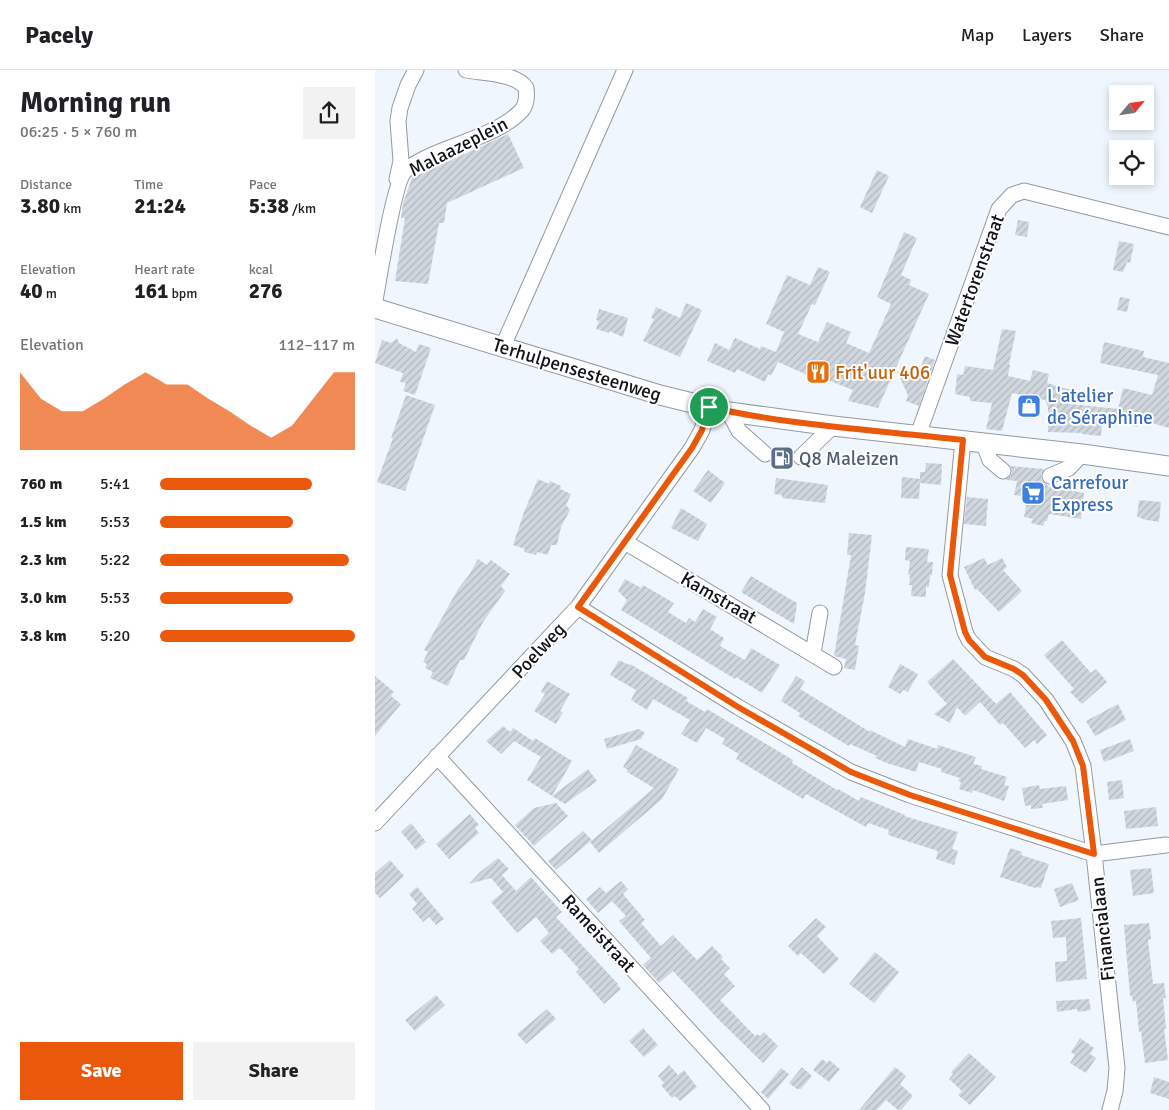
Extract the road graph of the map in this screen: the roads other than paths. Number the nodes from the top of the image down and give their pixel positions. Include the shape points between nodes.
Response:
1 (416, 70) edge
2 (466, 70) edge
3 (625, 70) edge
4 (1169, 227) edge
5 (375, 229) edge
6 (375, 300) edge
7 (375, 308) edge
8 (503, 346) junction
9 (709, 407) junction
10 (729, 412) junction
11 (833, 426) junction
12 (917, 435) junction
13 (963, 440) junction
14 (984, 444) junction
15 (765, 454) dead end
16 (1082, 454) junction
17 (801, 458) dead end
18 (1169, 466) edge
19 (1003, 471) dead end
20 (1050, 476) dead end
21 (625, 542) junction
22 (578, 607) junction
23 (820, 613) dead end
24 (813, 653) junction
25 (834, 666) dead end
26 (437, 756) junction
27 (375, 824) edge
28 (1166, 845) dead end
29 (1094, 854) junction
30 (762, 1110) edge
31 (1110, 1110) edge

1 - 5 street, Malaazeplein via 400,108 399,171 385,220
2 - 6 street, Malaazeplein via 519,81 526,88 526,102 522,110 497,128 419,162 403,173 393,204
3 - 8 street
4 - 12 street, Watertorenstraat via 1024,191 1012,195 999,208
7 - 8 main road, Terhulpensesteenweg
8 - 9 main road, Terhulpensesteenweg via 659,395
9 - 10 main road, Terhulpensesteenweg
9 - 21 street, Poelweg via 692,448
10 - 11 main road, Terhulpensesteenweg
10 - 15 street via 739,431
11 - 12 main road, Terhulpensesteenweg
11 - 17 street
12 - 13 main road, Terhulpensesteenweg
13 - 14 main road, Terhulpensesteenweg
13 - 29 street, Financialaan via 950,575 965,632 985,657 1023,675 1046,700 1073,741 1083,766
14 - 16 main road, Terhulpensesteenweg
14 - 19 street via 990,460
16 - 18 main road, Terhulpensesteenweg
16 - 20 street via 1069,468
21 - 22 street, Poelweg
21 - 24 street, Kamstraat
22 - 26 street, Poelweg
22 - 29 street via 738,707 851,772 910,795
23 - 24 street
24 - 25 street, Kamstraat
26 - 27 street, Poelweg
26 - 30 street, Rameistraat
28 - 29 street
29 - 31 street, Financialaan via 1117,1068

